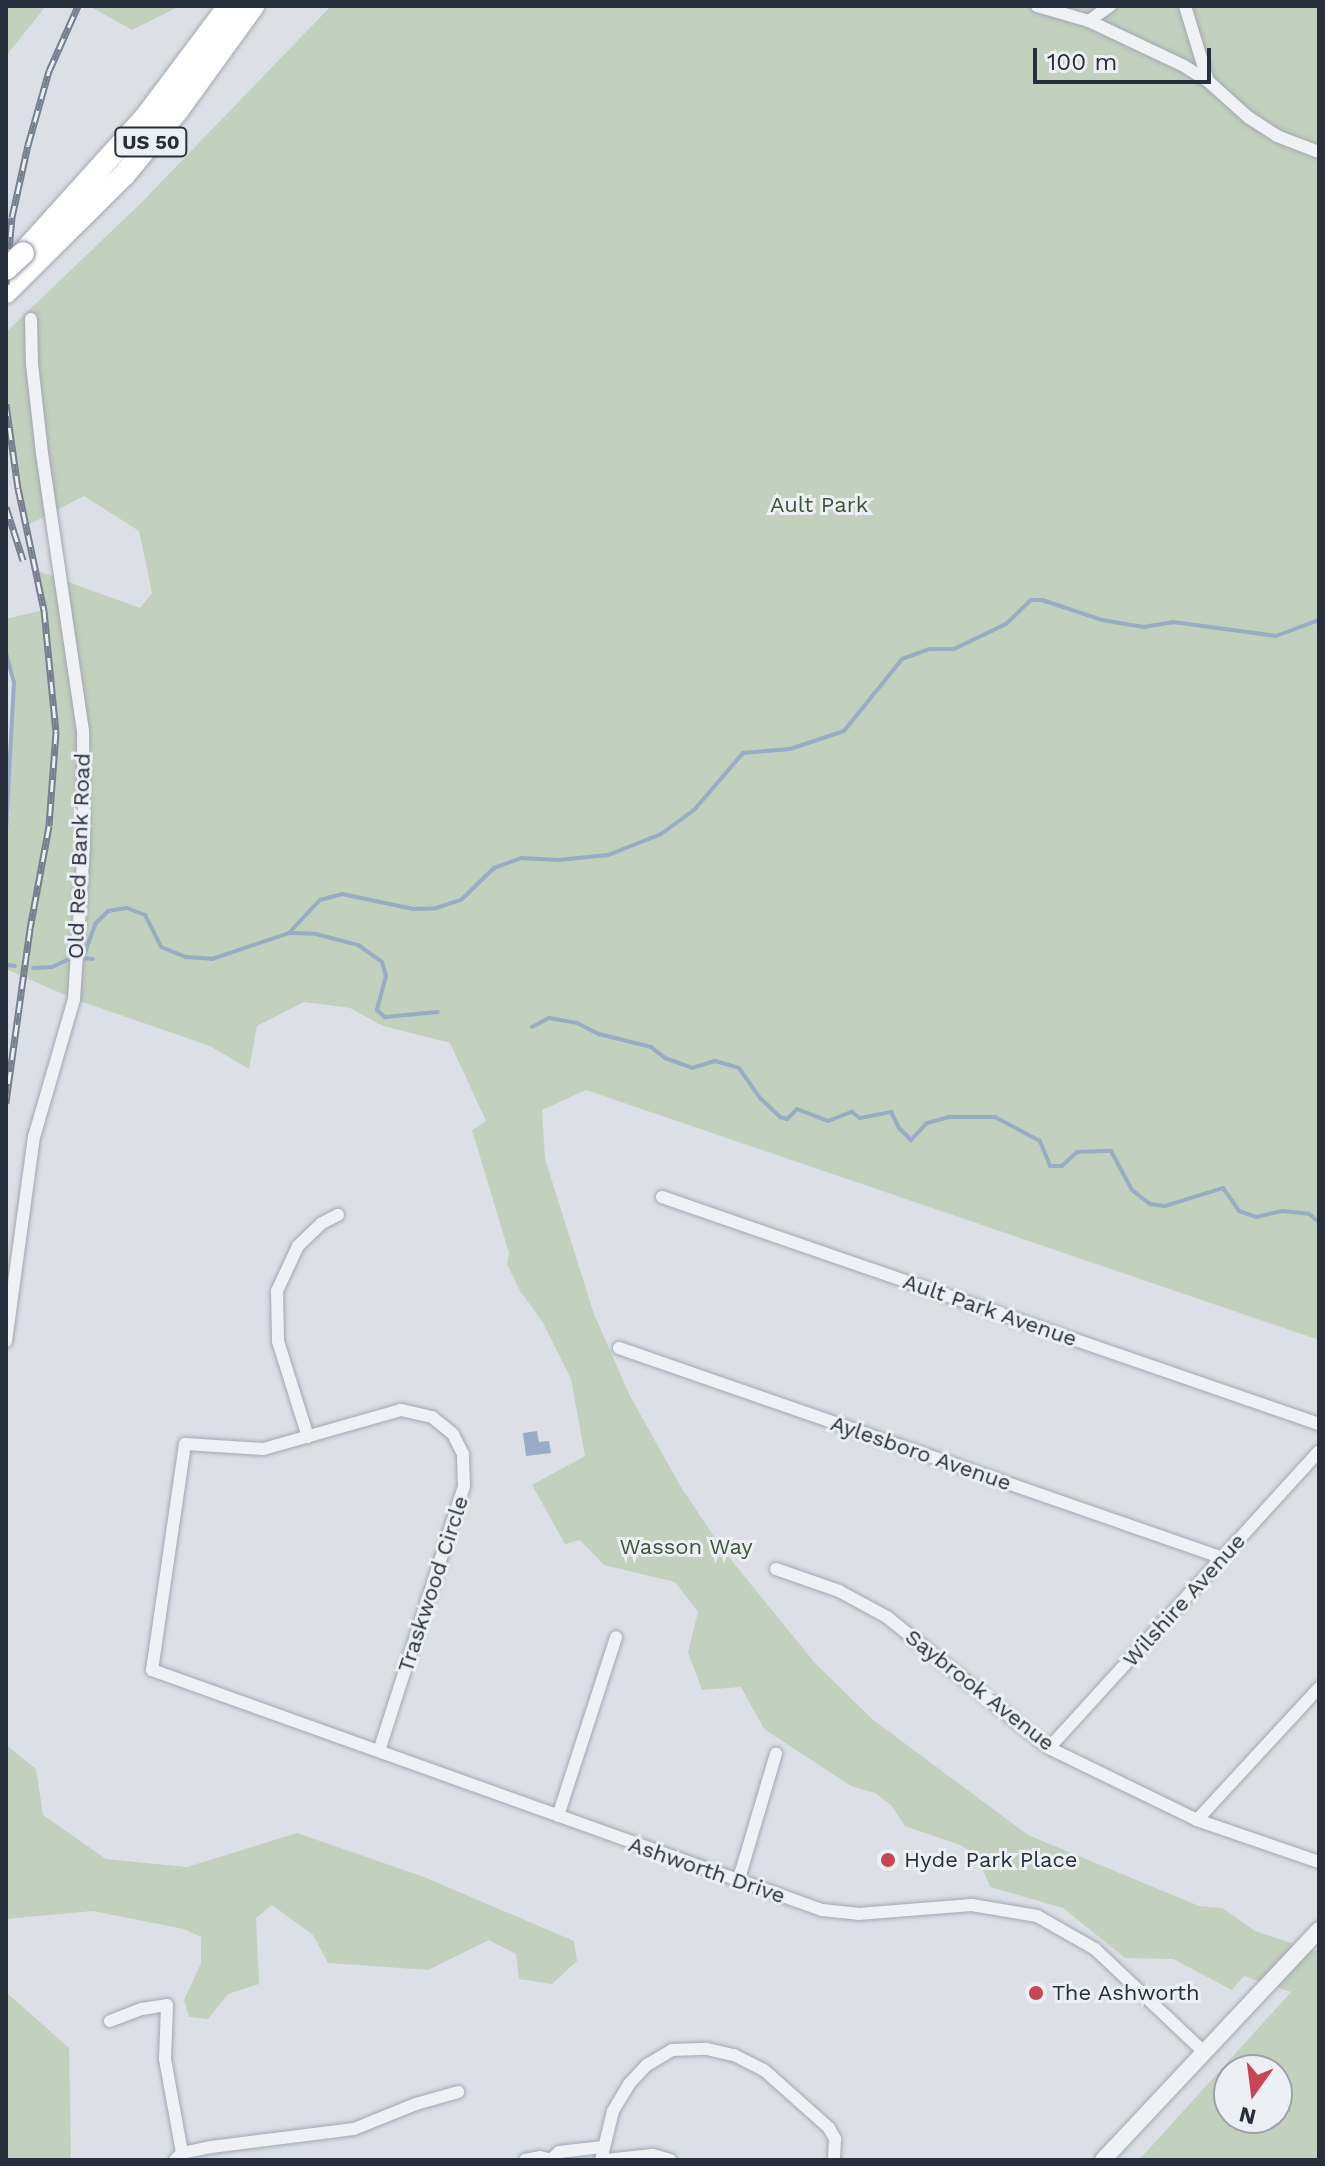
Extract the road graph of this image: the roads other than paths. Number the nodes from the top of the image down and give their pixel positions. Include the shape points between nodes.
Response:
1 (229, 6) edge
2 (253, 6) edge
3 (1037, 6) edge
4 (1110, 6) edge
5 (1185, 6) edge
6 (1089, 21) junction
7 (1208, 81) junction
8 (1319, 152) edge
9 (29, 259) junction
10 (6, 269) edge
11 (6, 292) edge
12 (31, 319) dead end
13 (662, 1197) dead end
14 (338, 1215) dead end
15 (6, 1341) edge
16 (619, 1348) dead end
17 (1319, 1424) edge
18 (308, 1437) junction
19 (1319, 1451) edge
20 (1223, 1558) junction
21 (776, 1569) dead end
22 (616, 1637) dead end
23 (185, 1683) joint
24 (1319, 1688) edge
25 (1049, 1748) junction
26 (379, 1751) junction
27 (776, 1754) dead end
28 (558, 1816) junction
29 (1197, 1820) junction
30 (1319, 1862) edge
31 (738, 1882) junction
32 (1319, 1930) edge
33 (110, 2021) dead end
34 (1203, 2051) junction
35 (458, 2092) dead end
36 (565, 2151) junction
37 (603, 2156) edge
38 (178, 2157) edge
39 (525, 2160) edge
40 (551, 2160) edge
41 (580, 2160) edge
42 (670, 2160) edge
43 (834, 2160) edge
44 (1103, 2160) edge

1 - 9 highway, US 50
2 - 9 highway, US 50 via 124,175
3 - 6 street
4 - 6 street
5 - 7 street
6 - 7 street
7 - 8 street via 1277,136
9 - 10 highway, US 50, bridge
9 - 11 highway, US 50
12 - 15 street, Old Red Bank Road via 32,364 83,731 84,845 74,999 34,1137
13 - 17 street, Ault Park Avenue
14 - 18 street via 298,1246 281,1275 275,1299 278,1341
16 - 20 street, Aylesboro Avenue
18 - 23 street, Traskwood Circle via 247,1450 185,1444 152,1670
18 - 26 street, Traskwood Circle via 390,1411 412,1410 446,1426 459,1443 465,1464 464,1486
19 - 20 street, Wilshire Avenue
20 - 25 street, Wilshire Avenue
21 - 25 street, Saybrook Avenue via 839,1591 887,1617
22 - 28 street
23 - 26 street, Ashworth Drive
24 - 29 street
25 - 29 street, Saybrook Avenue
26 - 28 street, Ashworth Drive
27 - 31 street
28 - 31 street, Ashworth Drive
29 - 30 street, Saybrook Avenue
31 - 34 street, Ashworth Drive via 838,1913 972,1905 1037,1916 1095,1949
32 - 34 street
33 - 38 street via 167,2005 165,2059
34 - 44 street
35 - 38 street via 354,2129
36 - 37 street
36 - 40 street
36 - 41 street
37 - 42 street
37 - 43 street via 613,2111 647,2065 672,2050 707,2049 734,2055 775,2080 829,2128 835,2139
39 - 40 street

